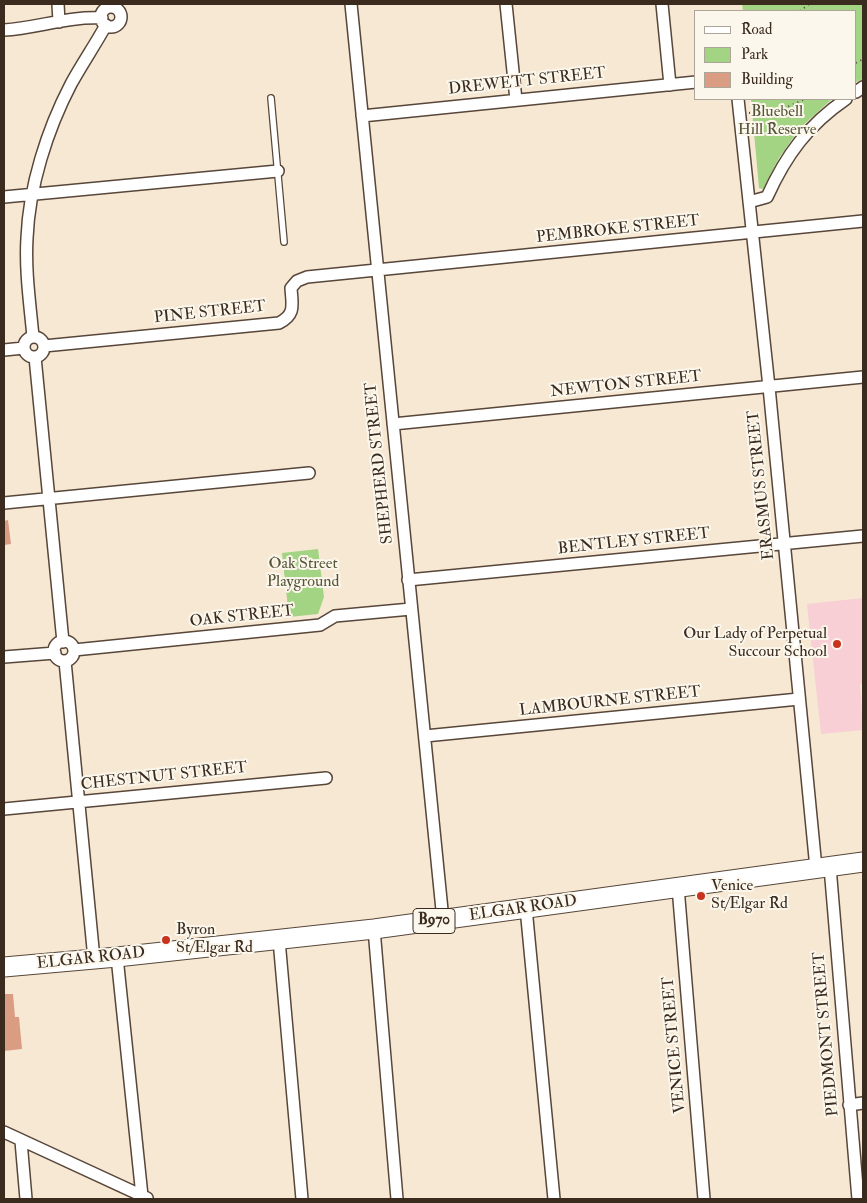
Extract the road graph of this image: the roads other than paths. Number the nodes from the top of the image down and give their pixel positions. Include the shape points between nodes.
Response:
1 (58, 4) edge
2 (351, 4) edge
3 (506, 4) edge
4 (662, 4) edge
5 (123, 7) edge
6 (59, 22) junction
7 (104, 22) junction
8 (4, 30) edge
9 (694, 82) edge
10 (670, 84) junction
11 (271, 98) dead end
12 (516, 100) junction
13 (738, 100) edge
14 (845, 100) edge
15 (362, 116) junction
16 (278, 171) junction
17 (33, 194) junction
18 (4, 197) edge
19 (748, 202) junction
20 (863, 221) edge
21 (752, 232) junction
22 (284, 242) dead end
23 (377, 271) junction
24 (33, 337) junction
25 (44, 346) junction
26 (24, 348) junction
27 (4, 350) edge
28 (35, 356) junction
29 (863, 377) edge
30 (768, 387) junction
31 (393, 424) junction
32 (310, 473) dead end
33 (49, 498) junction
34 (4, 503) edge
35 (863, 536) edge
36 (784, 544) junction
37 (408, 580) junction
38 (411, 609) junction
39 (63, 642) junction
40 (74, 650) junction
41 (54, 653) junction
42 (4, 657) edge
43 (65, 661) junction
44 (799, 699) junction
45 (425, 736) junction
46 (326, 778) dead end
47 (79, 801) junction
48 (4, 809) edge
49 (863, 862) edge
50 (823, 867) junction
51 (678, 887) junction
52 (526, 908) junction
53 (443, 920) junction
54 (374, 929) junction
55 (279, 940) junction
56 (117, 957) junction
57 (94, 959) junction
58 (4, 967) edge
59 (863, 1103) edge
60 (849, 1105) junction
61 (4, 1132) edge
62 (21, 1141) junction
63 (145, 1198) edge
64 (26, 1199) edge
65 (302, 1199) edge
66 (397, 1199) edge
67 (554, 1199) edge
68 (704, 1199) edge
69 (858, 1199) edge

1 - 6 street
2 - 15 street, SHEPHERD STREET
3 - 12 street
4 - 10 street
5 - 7 street via 116,25
6 - 7 street via 83,17
6 - 8 street
7 - 17 street via 53,125
9 - 10 street, DREWETT STREET
10 - 12 street, DREWETT STREET
11 - 16 lane
12 - 15 street, DREWETT STREET
13 - 19 street, ERASMUS STREET
14 - 19 street via 802,137 779,170 767,197
15 - 23 street, SHEPHERD STREET
16 - 17 street
16 - 22 lane
17 - 18 street
17 - 24 street via 27,237
19 - 21 street, ERASMUS STREET
20 - 21 street, PEMBROKE STREET
21 - 23 street, PEMBROKE STREET
21 - 30 street, ERASMUS STREET
23 - 25 street, PINE STREET via 307,277 297,281 291,288 292,309 288,318 279,323
23 - 31 street, SHEPHERD STREET
24 - 25 street
24 - 26 street
25 - 28 street via 41,354
26 - 27 street
26 - 28 street via 27,354
28 - 33 street
29 - 30 street, NEWTON STREET
30 - 31 street, NEWTON STREET
30 - 36 street, ERASMUS STREET
31 - 37 street, SHEPHERD STREET
32 - 33 street
33 - 34 street
33 - 39 street
35 - 36 street, BENTLEY STREET
36 - 37 street, BENTLEY STREET
36 - 44 street, ERASMUS STREET
37 - 38 street, SHEPHERD STREET
38 - 40 street, OAK STREET via 335,616 320,625
38 - 45 street, SHEPHERD STREET
39 - 40 street via 69,643
39 - 41 street via 56,646
40 - 43 street via 71,658
41 - 42 street
41 - 43 street
43 - 47 street
44 - 45 street, LAMBOURNE STREET
44 - 50 street, ERASMUS STREET
45 - 53 street, SHEPHERD STREET
46 - 47 street, CHESTNUT STREET
47 - 48 street, CHESTNUT STREET
47 - 57 street
49 - 50 main road, ELGAR ROAD / B970
50 - 51 main road, ELGAR ROAD / B970
50 - 60 street, PIEDMONT STREET
51 - 52 main road, ELGAR ROAD / B970
51 - 68 street, VENICE STREET
52 - 53 main road, ELGAR ROAD / B970
52 - 67 street
53 - 54 main road, ELGAR ROAD / B970
54 - 55 main road, ELGAR ROAD / B970
54 - 66 street
55 - 56 main road, ELGAR ROAD / B970
55 - 65 street
56 - 57 main road, ELGAR ROAD / B970
56 - 63 street
57 - 58 main road, ELGAR ROAD / B970
59 - 60 street
60 - 69 street, PIEDMONT STREET
61 - 62 street
62 - 63 street
62 - 64 street

